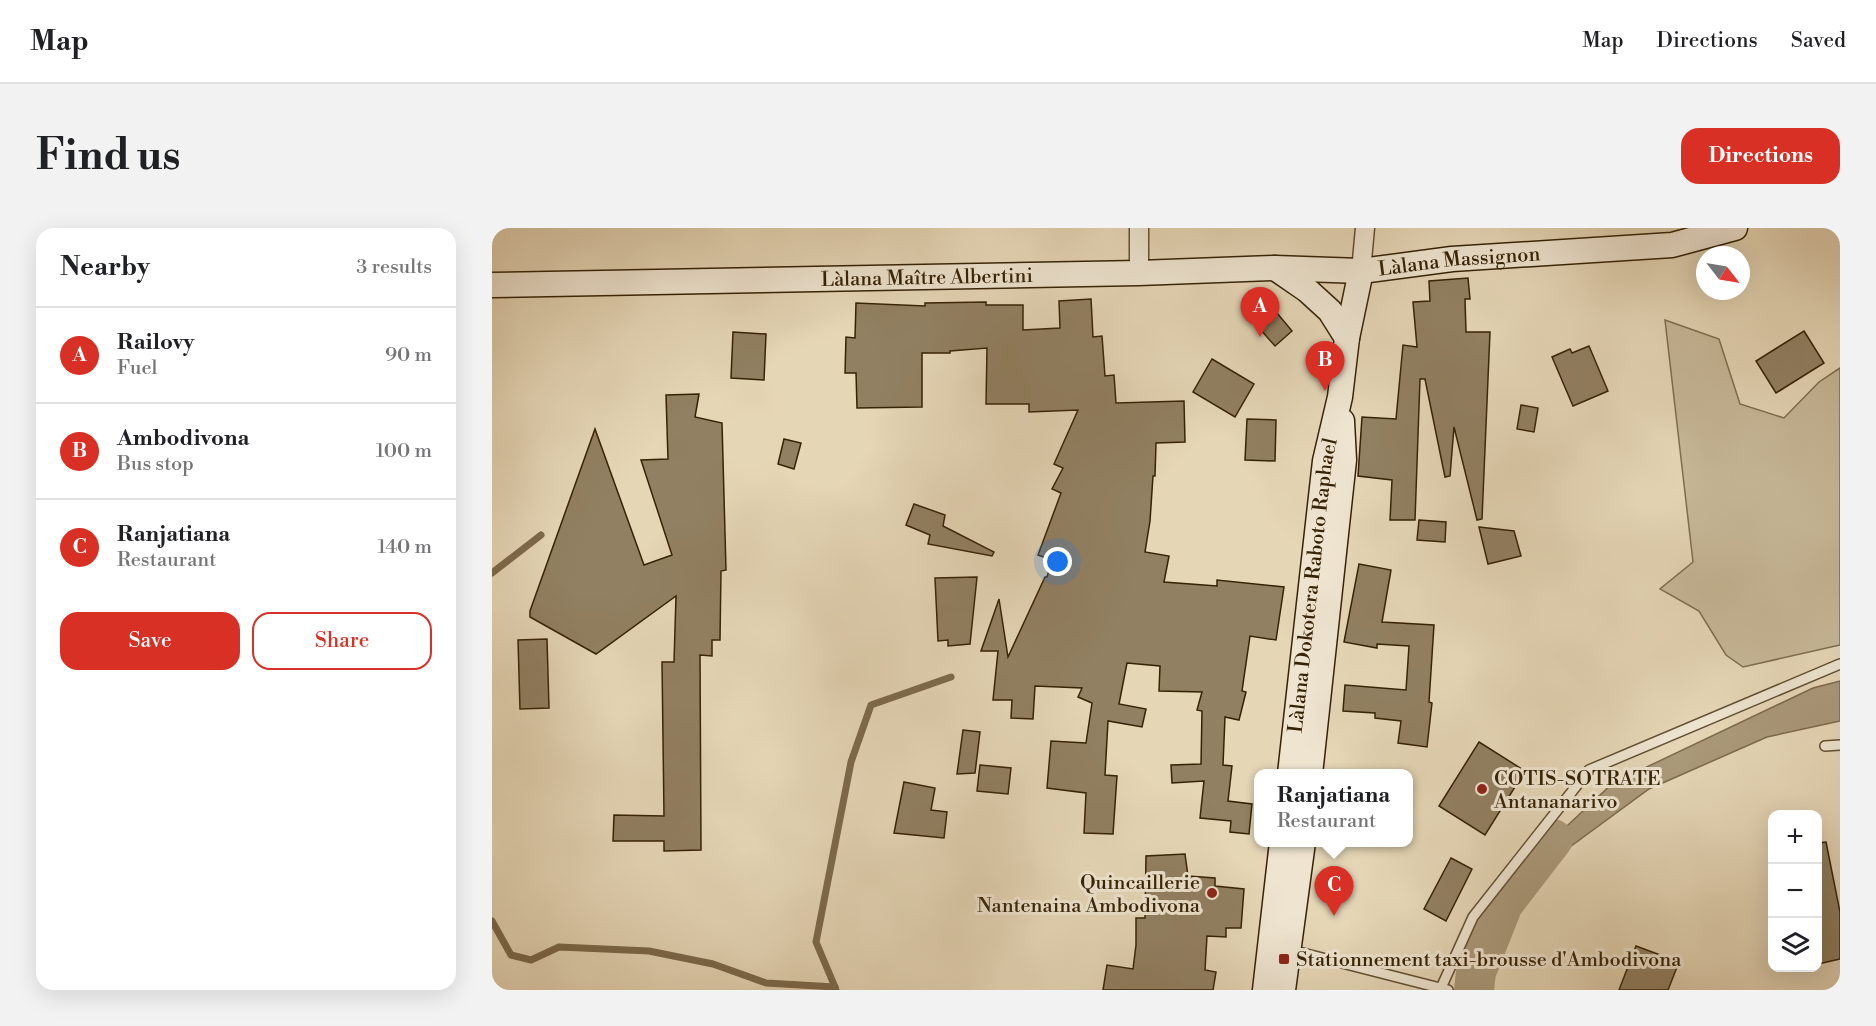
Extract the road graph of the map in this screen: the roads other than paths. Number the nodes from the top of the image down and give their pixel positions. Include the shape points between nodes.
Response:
1 (1140, 228) edge
2 (1365, 228) edge
3 (1735, 228) edge
4 (1275, 268) junction
5 (1361, 271) junction
6 (1139, 273) junction
7 (492, 285) edge
8 (1347, 338) junction
9 (1341, 397) junction
10 (1840, 664) edge
11 (1840, 745) edge
12 (1825, 746) dead end
13 (1291, 769) edge
14 (1311, 769) edge
15 (1292, 850) edge
16 (1288, 949) junction
17 (1446, 989) edge
18 (1265, 990) edge
19 (1283, 990) edge

1 - 6 street
2 - 5 street
3 - 5 main road, Làlana Massignon via 1672,245 1452,259
4 - 5 main road, Làlana Maître Albertini
4 - 6 main road, Làlana Maître Albertini
4 - 8 main road via 1330,311
5 - 8 main road, Làlana Dokotera Raboto Raphael
6 - 7 main road, Làlana Maître Albertini
8 - 9 main road, Làlana Dokotera Raboto Raphael
9 - 13 main road, Làlana Dokotera Raboto Raphael via 1325,461
9 - 14 main road, Làlana Dokotera Raboto Raphael via 1344,460
10 - 17 lane via 1588,770 1473,917
11 - 12 lane
15 - 16 main road
15 - 18 main road
16 - 17 lane
16 - 19 main road

